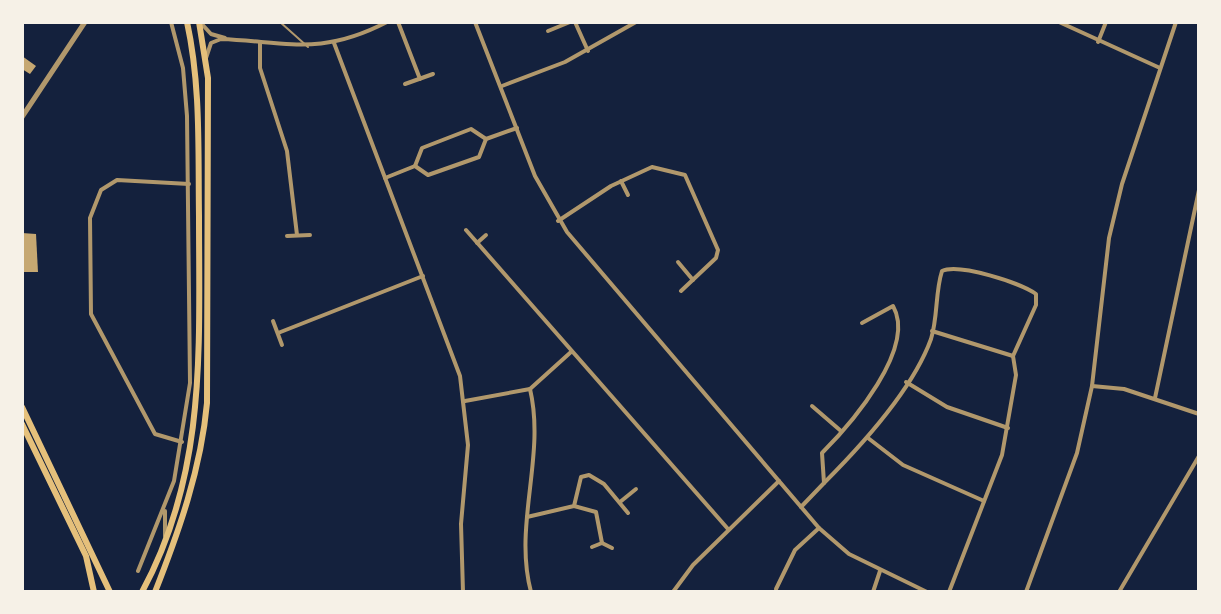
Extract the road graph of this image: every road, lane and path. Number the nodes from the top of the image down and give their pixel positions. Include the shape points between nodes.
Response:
1 (85, 22) edge
2 (171, 22) edge
3 (187, 22) edge
4 (199, 22) edge
5 (280, 22) edge
6 (387, 22) edge
7 (398, 22) edge
8 (475, 22) edge
9 (572, 22) edge
10 (636, 22) edge
11 (1059, 22) edge
12 (1106, 22) edge
13 (1176, 22) edge
14 (548, 31) dead end
15 (231, 39) junction
16 (1098, 42) junction
17 (260, 43) junction
18 (334, 43) junction
19 (308, 47) junction
20 (588, 51) junction
21 (206, 59) junction
22 (1160, 68) junction
23 (433, 74) dead end
24 (420, 79) junction
25 (405, 84) dead end
26 (501, 86) junction
27 (22, 117) edge
28 (517, 128) junction
29 (486, 139) junction
30 (415, 166) junction
31 (385, 178) junction
32 (621, 181) junction
33 (189, 184) junction
34 (1199, 190) edge
35 (628, 195) dead end
36 (558, 221) junction
37 (466, 230) dead end
38 (297, 235) junction
39 (310, 235) dead end
40 (486, 235) dead end
41 (287, 236) dead end
42 (477, 243) junction
43 (678, 262) dead end
44 (423, 276) junction
45 (693, 280) junction
46 (681, 291) dead end
47 (273, 321) dead end
48 (862, 323) dead end
49 (932, 331) junction
50 (278, 333) junction
51 (282, 345) dead end
52 (571, 352) junction
53 (1013, 356) junction
54 (906, 382) junction
55 (1092, 386) junction
56 (530, 389) junction
57 (1155, 398) junction
58 (465, 401) junction
59 (812, 406) dead end
60 (22, 407) edge
61 (1199, 414) edge
62 (22, 424) edge
63 (1008, 428) junction
64 (841, 431) junction
65 (867, 438) junction
66 (182, 442) junction
67 (193, 443) junction
68 (1199, 456) edge
69 (779, 481) junction
70 (824, 483) junction
71 (636, 489) dead end
72 (984, 501) junction
73 (620, 502) junction
74 (166, 505) junction
75 (574, 506) junction
76 (801, 507) junction
77 (628, 513) dead end
78 (527, 517) junction
79 (819, 528) junction
80 (728, 529) junction
81 (165, 536) junction
82 (602, 543) junction
83 (592, 547) dead end
84 (612, 548) dead end
85 (138, 571) dead end
86 (880, 571) junction
87 (776, 589) dead end
88 (94, 592) edge
89 (110, 592) edge
90 (142, 592) edge
91 (155, 592) edge
92 (463, 592) edge
93 (531, 592) edge
94 (673, 592) edge
95 (873, 592) edge
96 (927, 592) edge
97 (949, 592) edge
98 (1026, 592) edge
99 (1119, 592) edge

1 - 27 street
2 - 33 street via 183,68
3 - 67 main road via 198,101 200,361
4 - 15 street via 211,34
4 - 21 main road
5 - 19 lane
6 - 18 street
7 - 24 street
8 - 26 street
9 - 14 street
9 - 20 street
10 - 20 street
11 - 16 street
12 - 16 street
13 - 22 street
15 - 17 street
15 - 21 street via 211,43
16 - 22 street
17 - 19 street
17 - 38 street via 260,68 287,151
18 - 19 street
18 - 31 street
20 - 26 street
21 - 91 main road via 210,302 205,424 190,494
22 - 55 street via 1133,144 1109,238
23 - 24 street
24 - 25 street
26 - 28 street
28 - 29 street
28 - 36 street
29 - 30 street via 479,157 428,175
29 - 30 street via 471,129 422,148
30 - 31 street
31 - 44 street
32 - 35 street
32 - 36 street
32 - 45 street via 652,167 675,171 691,182 718,250
33 - 66 street via 190,383
33 - 66 street via 117,180 101,190 90,218 91,314 155,434
34 - 57 street
36 - 69 street
37 - 42 street
38 - 39 street
38 - 41 street
40 - 42 street
42 - 52 street
43 - 45 street
44 - 50 street
44 - 58 street
45 - 46 street
47 - 50 street
48 - 64 street via 893,306 901,319 899,336 875,387
49 - 53 street
49 - 53 street via 940,276 946,269 1025,286 1036,294 1036,305
49 - 54 street
50 - 51 street
52 - 56 street
52 - 80 street
53 - 63 street via 1016,375
54 - 63 street via 947,407
54 - 65 street
55 - 57 street
55 - 98 street via 1069,479
56 - 58 street
56 - 78 street via 536,433
57 - 61 street
58 - 92 street
59 - 64 street
60 - 89 main road
62 - 88 main road via 86,556
63 - 72 street
64 - 70 street via 822,453
65 - 70 street
65 - 72 street via 918,473
66 - 67 street
66 - 74 street
67 - 81 main road
68 - 99 street
69 - 76 street
69 - 80 street
70 - 76 street
71 - 73 street
72 - 97 street
73 - 75 street via 597,477 585,475 577,485
73 - 77 street
74 - 81 street
74 - 85 street
75 - 78 street
75 - 82 street via 596,512
76 - 79 street
78 - 93 street
79 - 86 street
79 - 87 street via 795,550
80 - 94 street
81 - 90 main road
82 - 83 street
82 - 84 street
86 - 95 street
86 - 96 street

